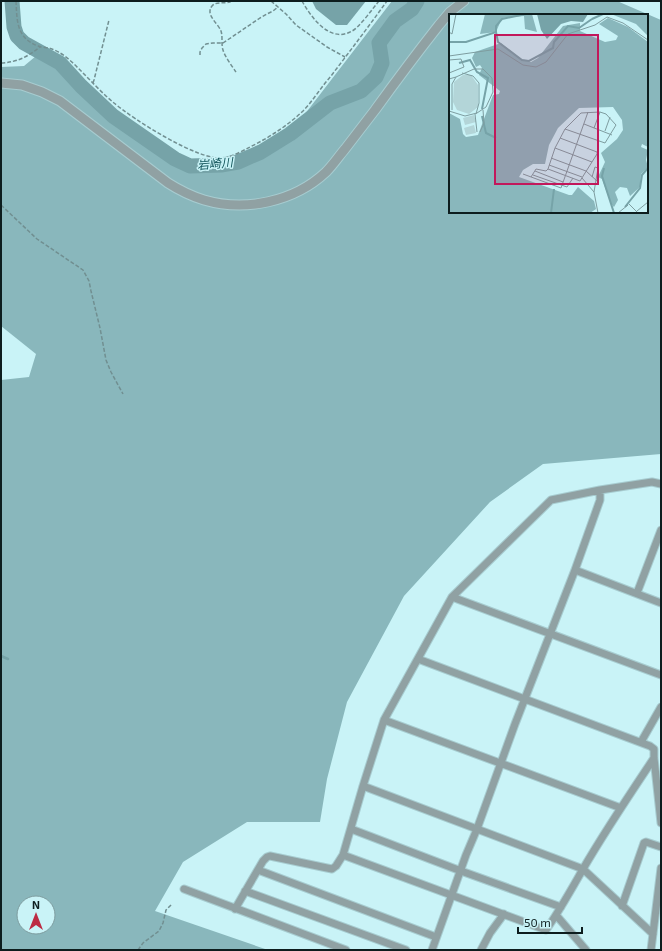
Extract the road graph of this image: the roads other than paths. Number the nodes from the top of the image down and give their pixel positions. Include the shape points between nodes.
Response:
1 (464, 1) edge
2 (1, 83) edge
3 (661, 484) edge
4 (600, 490) junction
5 (661, 530) edge
6 (575, 570) junction
7 (637, 593) junction
8 (452, 597) junction
9 (661, 602) edge
10 (550, 633) junction
11 (418, 659) junction
12 (661, 675) edge
13 (526, 699) junction
14 (661, 707) edge
15 (384, 720) junction
16 (641, 742) junction
17 (654, 758) junction
18 (501, 763) junction
19 (363, 786) junction
20 (621, 808) junction
21 (661, 823) edge
22 (351, 829) junction
23 (477, 829) junction
24 (661, 847) edge
25 (343, 855) junction
26 (661, 868) edge
27 (583, 869) junction
28 (258, 870) junction
29 (461, 870) junction
30 (184, 889) dead end
31 (245, 891) junction
32 (452, 895) junction
33 (622, 906) junction
34 (562, 907) junction
35 (235, 909) junction
36 (504, 914) junction
37 (556, 915) junction
38 (653, 934) junction
39 (436, 937) junction
40 (346, 950) edge
41 (406, 950) edge
42 (432, 950) edge
43 (481, 950) edge
44 (586, 950) edge
45 (651, 950) edge

1 - 2 street via 439,25 326,172 299,191 263,203 217,204 182,192 60,101 22,85
3 - 4 street via 652,482
4 - 6 street via 600,500
4 - 8 street via 551,500
5 - 7 street
6 - 7 street
6 - 10 street
7 - 9 street
8 - 10 street
8 - 11 street
10 - 12 street
10 - 13 street
11 - 13 street
11 - 15 street
13 - 16 street
13 - 18 street
14 - 16 street
15 - 18 street
15 - 19 street
16 - 17 street via 654,749
17 - 20 street
17 - 21 street
18 - 20 street
18 - 23 street
19 - 22 street
19 - 23 street
20 - 27 street
22 - 25 street
22 - 29 street
23 - 27 street
23 - 29 street
24 - 33 street via 644,843
25 - 28 street via 332,869 270,856 263,861
25 - 32 street
26 - 38 street
27 - 33 street
27 - 34 street
28 - 31 street
28 - 39 street
29 - 32 street
29 - 34 street
30 - 35 street
31 - 35 street
31 - 41 street
32 - 36 street
32 - 39 street
33 - 38 street
34 - 37 street
35 - 40 street
36 - 37 street via 546,930
36 - 43 street
37 - 44 street
38 - 45 street
39 - 42 street

